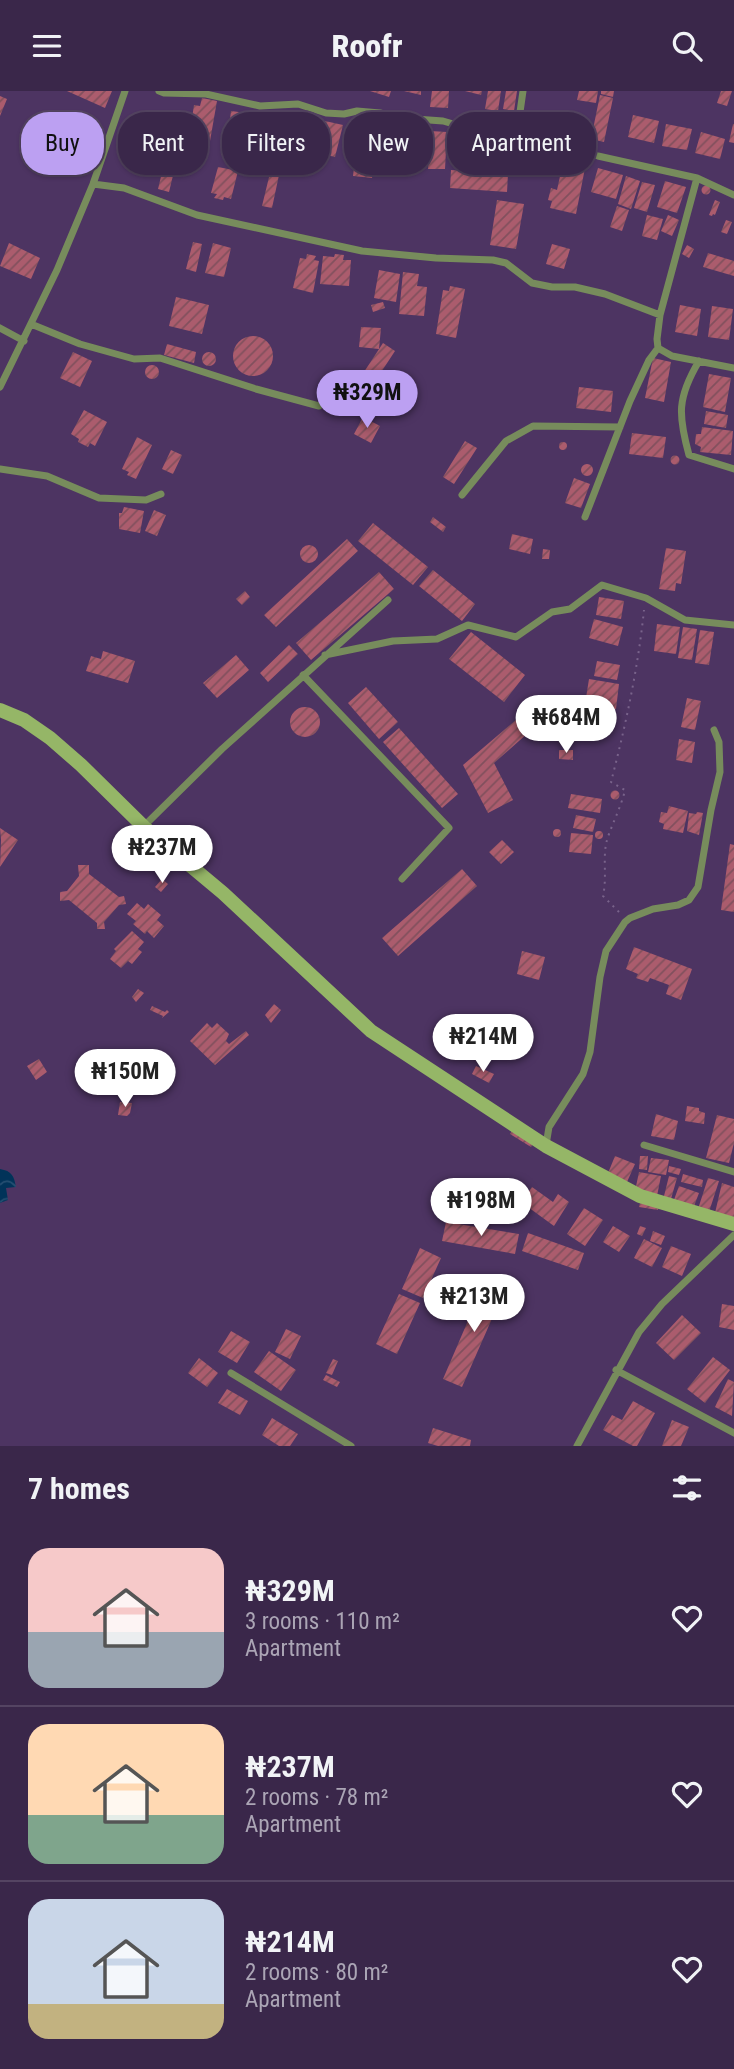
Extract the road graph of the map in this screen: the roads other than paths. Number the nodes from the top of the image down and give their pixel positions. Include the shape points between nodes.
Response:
1 (125, 91) edge
2 (159, 91) edge
3 (523, 91) edge
4 (520, 112) edge
5 (447, 122) edge
6 (596, 155) edge
7 (697, 178) junction
8 (93, 184) junction
9 (734, 195) edge
10 (660, 315) junction
11 (31, 324) junction
12 (0, 328) edge
13 (24, 341) junction
14 (658, 348) junction
15 (699, 361) junction
16 (734, 368) edge
17 (0, 387) edge
18 (320, 406) dead end
19 (620, 427) junction
20 (0, 469) edge
21 (734, 469) edge
22 (161, 494) dead end
23 (462, 495) dead end
24 (585, 517) dead end
25 (388, 600) dead end
26 (734, 625) edge
27 (325, 655) junction
28 (303, 675) junction
29 (0, 711) edge
30 (714, 730) dead end
31 (144, 827) junction
32 (402, 879) dead end
33 (643, 1145) dead end
34 (546, 1146) junction
35 (734, 1172) edge
36 (734, 1224) edge
37 (734, 1235) edge
38 (616, 1370) junction
39 (231, 1373) dead end
40 (734, 1433) edge
41 (351, 1446) edge
42 (577, 1446) edge

1 - 8 street
2 - 5 street via 260,106 298,104 326,113 357,111
3 - 4 street
6 - 7 street
7 - 9 street
7 - 10 street
8 - 10 street via 124,188 197,215 362,251 506,263 533,283 606,294
8 - 11 street
10 - 14 street
11 - 13 street
11 - 18 street via 80,344 134,359 160,358
12 - 13 street
13 - 17 street
14 - 15 street
14 - 19 street
15 - 16 street
15 - 21 street via 681,397 689,455
19 - 23 street via 533,426 506,441
19 - 24 street
20 - 22 street via 47,476 99,498 146,500
25 - 27 street
26 - 27 street via 685,620 646,598 601,585 516,637 468,625 437,639 393,641
27 - 28 street
28 - 31 street
28 - 32 street via 449,828
29 - 31 street via 50,738
30 - 34 street via 720,772 698,887 678,905 653,909 625,922 607,951 590,1052 583,1074 549,1127
31 - 34 street via 223,893 371,1031
33 - 35 street
34 - 36 street via 640,1196
37 - 38 street via 662,1304
38 - 40 street
38 - 42 street
39 - 41 street

